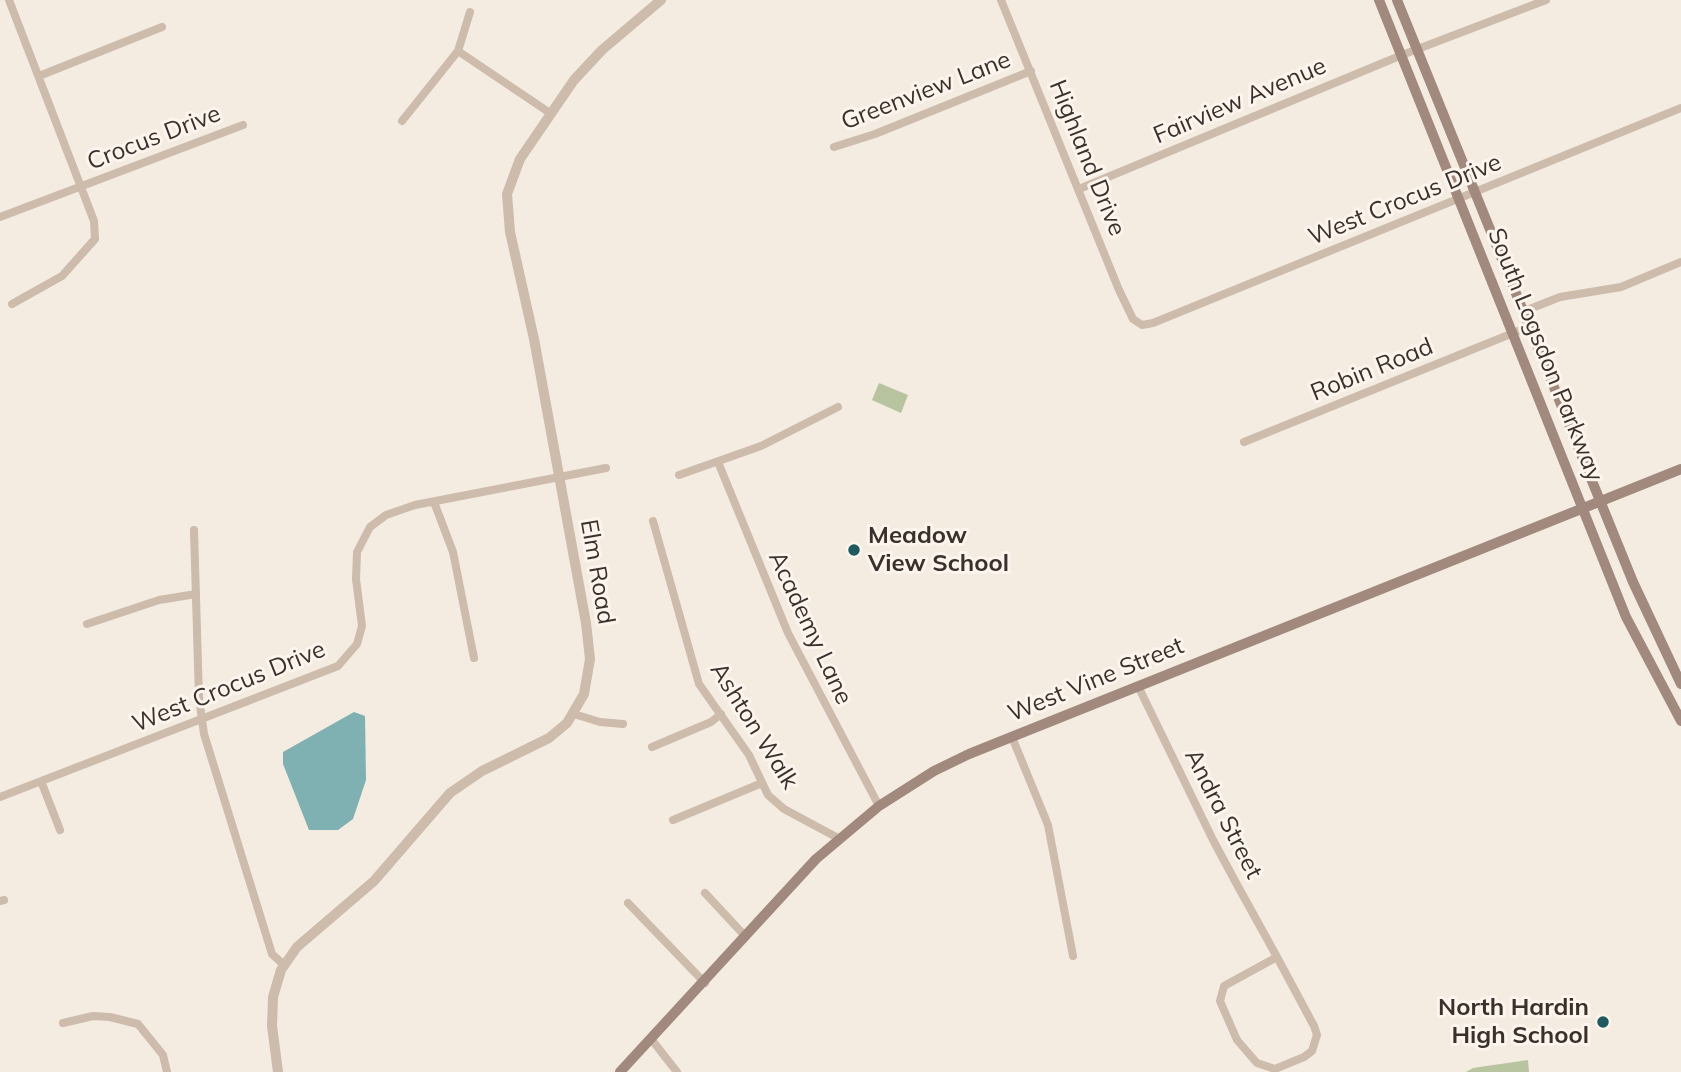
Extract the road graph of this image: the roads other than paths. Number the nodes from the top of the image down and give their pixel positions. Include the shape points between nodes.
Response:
1 (9, 0) edge
2 (661, 0) edge
3 (1002, 0) edge
4 (1379, 0) edge
5 (1397, 0) edge
6 (1546, 0) edge
7 (470, 12) dead end
8 (162, 27) dead end
9 (1416, 49) junction
10 (458, 51) junction
11 (1402, 55) junction
12 (1031, 71) junction
13 (39, 76) junction
14 (1681, 108) edge
15 (550, 113) junction
16 (401, 121) dead end
17 (243, 125) dead end
18 (834, 147) dead end
19 (80, 187) junction
20 (1079, 189) junction
21 (1474, 193) junction
22 (1460, 198) junction
23 (0, 217) edge
24 (1681, 262) edge
25 (12, 304) dead end
26 (1522, 312) junction
27 (1142, 325) joint
28 (1528, 327) junction
29 (1514, 332) junction
30 (838, 407) dead end
31 (1244, 442) dead end
32 (718, 462) junction
33 (606, 468) dead end
34 (1681, 469) edge
35 (680, 475) dead end
36 (558, 478) junction
37 (1600, 501) junction
38 (434, 502) junction
39 (1583, 508) junction
40 (653, 521) dead end
41 (194, 530) dead end
42 (196, 594) junction
43 (88, 624) dead end
44 (474, 658) dead end
45 (1681, 684) edge
46 (1138, 686) junction
47 (574, 714) junction
48 (721, 714) junction
49 (201, 720) junction
50 (1681, 721) edge
51 (623, 724) dead end
52 (1012, 737) junction
53 (652, 747) dead end
54 (41, 781) junction
55 (762, 783) junction
56 (0, 797) edge
57 (879, 806) junction
58 (673, 820) dead end
59 (60, 830) dead end
60 (838, 838) junction
61 (705, 893) dead end
62 (628, 903) dead end
63 (745, 936) junction
64 (1073, 957) dead end
65 (1277, 957) junction
66 (284, 965) junction
67 (705, 983) junction
68 (63, 1023) dead end
69 (652, 1040) junction
70 (167, 1072) edge
71 (278, 1072) edge
72 (620, 1072) edge
73 (677, 1072) edge

1 - 13 street
2 - 15 street, Elm Road via 582,69
3 - 12 street, Highland Drive
4 - 11 main road, South Logsdon Parkway
5 - 9 main road, South Logsdon Parkway
6 - 9 street, Fairview Avenue
7 - 10 street
8 - 13 street
9 - 11 street, Fairview Avenue
9 - 21 main road, South Logsdon Parkway
10 - 15 street
10 - 16 street
11 - 20 street, Fairview Avenue
11 - 22 main road, South Logsdon Parkway
12 - 18 street, Greenview Lane
12 - 20 street, Highland Drive
13 - 19 street
14 - 21 street, West Crocus Drive
15 - 36 street, Elm Road via 514,170 507,206
17 - 19 street, Crocus Drive
19 - 23 street, Crocus Drive
19 - 25 street via 94,221 95,239 62,276
20 - 27 street, Highland Drive via 1133,319
21 - 22 street, West Crocus Drive
21 - 26 main road, South Logsdon Parkway
22 - 27 street, West Crocus Drive
22 - 29 main road, South Logsdon Parkway
24 - 26 street via 1621,287 1560,297
26 - 28 main road, South Logsdon Parkway
28 - 29 street, Robin Road
28 - 37 main road, South Logsdon Parkway
29 - 31 street, Robin Road
29 - 39 main road, South Logsdon Parkway
30 - 32 street
32 - 35 street
32 - 57 street, Academy Lane via 788,634
33 - 36 street, West Crocus Drive
34 - 37 main road, West Vine Street
36 - 38 street, West Crocus Drive
36 - 47 street, Elm Road via 589,648 587,683
37 - 39 main road, West Vine Street
37 - 45 main road, South Logsdon Parkway
38 - 44 street via 453,552
38 - 49 street, West Crocus Drive via 395,511 364,535 355,561 362,626 357,645 346,660 330,671
39 - 46 main road, West Vine Street
39 - 50 main road, South Logsdon Parkway via 1626,617
40 - 48 street, Ashton Walk via 699,684
41 - 42 street
42 - 43 street via 159,600
42 - 49 street
46 - 52 main road, West Vine Street
46 - 65 street, Andra Street
47 - 51 street
47 - 66 street, Elm Road via 539,745 482,771 450,793 374,881 307,937
48 - 53 street
48 - 55 street, Ashton Walk
49 - 54 street, West Crocus Drive
49 - 66 street via 272,954
52 - 57 main road, West Vine Street via 934,771
52 - 64 street via 1050,832
54 - 56 street, West Crocus Drive
54 - 59 street
55 - 58 street
55 - 60 street, Ashton Walk via 784,810
57 - 60 main road, West Vine Street
60 - 63 main road, West Vine Street
61 - 63 street
62 - 67 street
63 - 67 main road, West Vine Street
65 - 65 street, Andra Street via 1224,986 1220,1000 1237,1040 1256,1063 1275,1069 1312,1051 1317,1035
66 - 71 street, Elm Road via 272,1012
67 - 69 main road, West Vine Street
68 - 70 street via 102,1016 138,1024 163,1055
69 - 72 main road, West Vine Street
69 - 73 street

